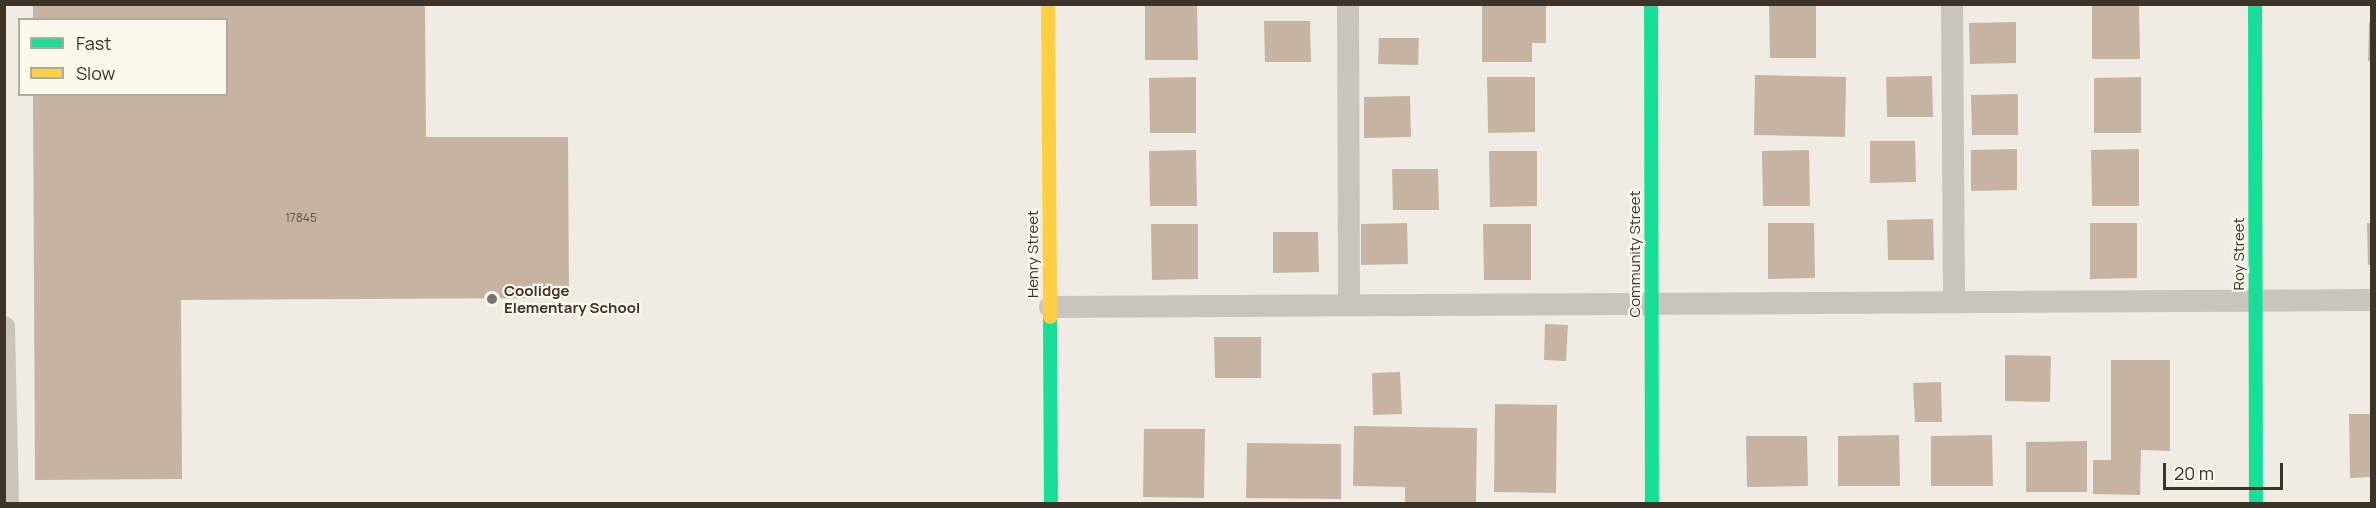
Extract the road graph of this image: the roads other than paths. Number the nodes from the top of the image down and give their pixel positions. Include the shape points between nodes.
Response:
1 (1048, 4) edge
2 (1348, 4) edge
3 (1651, 4) edge
4 (1952, 4) edge
5 (2255, 4) edge
6 (2256, 300) junction
7 (2372, 300) edge
8 (1954, 302) junction
9 (1652, 304) junction
10 (1349, 305) junction
11 (1050, 307) junction
12 (4, 327) edge
13 (8, 504) edge
14 (1051, 504) edge
15 (1652, 504) edge
16 (2256, 504) edge

1 - 11 street, Henry Street
2 - 10 lane
3 - 9 street, Community Street
4 - 8 lane
5 - 6 street, Roy Street
6 - 7 lane
6 - 8 lane
6 - 16 street, Roy Street
8 - 9 lane
9 - 10 lane
9 - 15 street, Community Street
10 - 11 lane
11 - 14 street, Henry Street
12 - 13 lane

